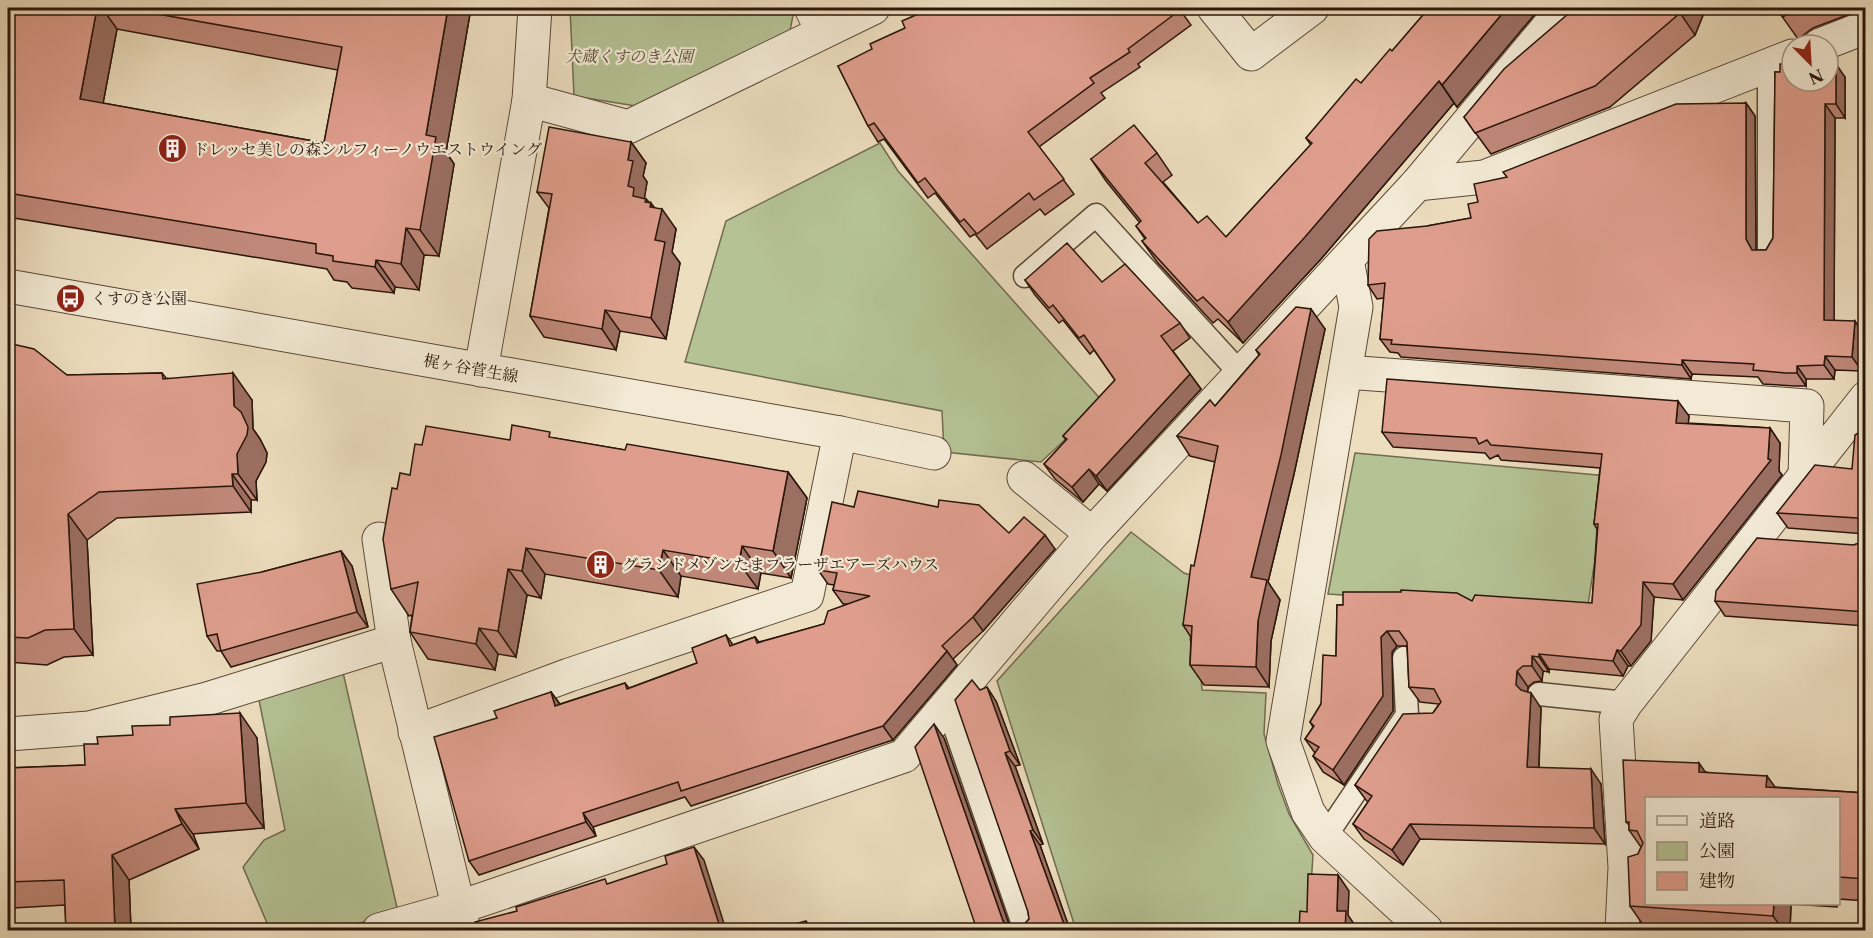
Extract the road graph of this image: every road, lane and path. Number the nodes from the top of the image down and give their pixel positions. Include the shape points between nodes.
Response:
1 (536, 8) edge
2 (873, 8) edge
3 (1214, 8) edge
4 (1312, 8) edge
5 (1564, 8) edge
6 (817, 20) edge
7 (1866, 27) edge
8 (1840, 37) edge
9 (1780, 61) edge
10 (1780, 77) edge
11 (529, 100) junction
12 (1418, 184) junction
13 (1769, 252) edge
14 (1347, 260) junction
15 (1025, 276) dead end
16 (8, 286) edge
17 (481, 370) junction
18 (1346, 372) junction
19 (1240, 373) junction
20 (1866, 398) edge
21 (840, 433) junction
22 (934, 453) dead end
23 (1805, 476) junction
24 (1024, 478) dead end
25 (1092, 534) junction
26 (379, 539) dead end
27 (394, 641) junction
28 (1404, 658) edge
29 (1539, 694) dead end
30 (1626, 703) junction
31 (947, 705) junction
32 (415, 732) junction
33 (8, 734) edge
34 (1325, 837) junction
35 (1636, 866) edge
36 (461, 919) edge
37 (379, 930) edge
38 (1025, 930) edge
39 (1426, 930) edge
40 (1622, 930) edge

1 - 11 street
2 - 6 street
3 - 4 street via 1251,54
5 - 12 street
6 - 11 street via 628,127
7 - 8 street
9 - 12 street via 1484,177
10 - 13 lane
11 - 17 street
12 - 14 street
14 - 18 street via 1356,307
14 - 19 street
15 - 19 lane via 1096,215
16 - 17 street, 梶ヶ谷菅生線
17 - 21 street, 梶ヶ谷菅生線
18 - 23 street via 1807,406
18 - 34 street via 1283,741 1308,812
19 - 25 street
20 - 23 street
21 - 22 street, 梶ヶ谷菅生線
21 - 32 street via 807,595 569,675
23 - 30 street via 1767,539
24 - 25 street
25 - 31 street
26 - 27 street
27 - 32 street
27 - 33 street via 207,699 89,728
28 - 34 lane via 1418,715
29 - 30 lane
30 - 35 street via 1616,719
31 - 36 street via 904,756
31 - 38 lane
32 - 36 street
34 - 39 street
35 - 40 street
36 - 37 street

